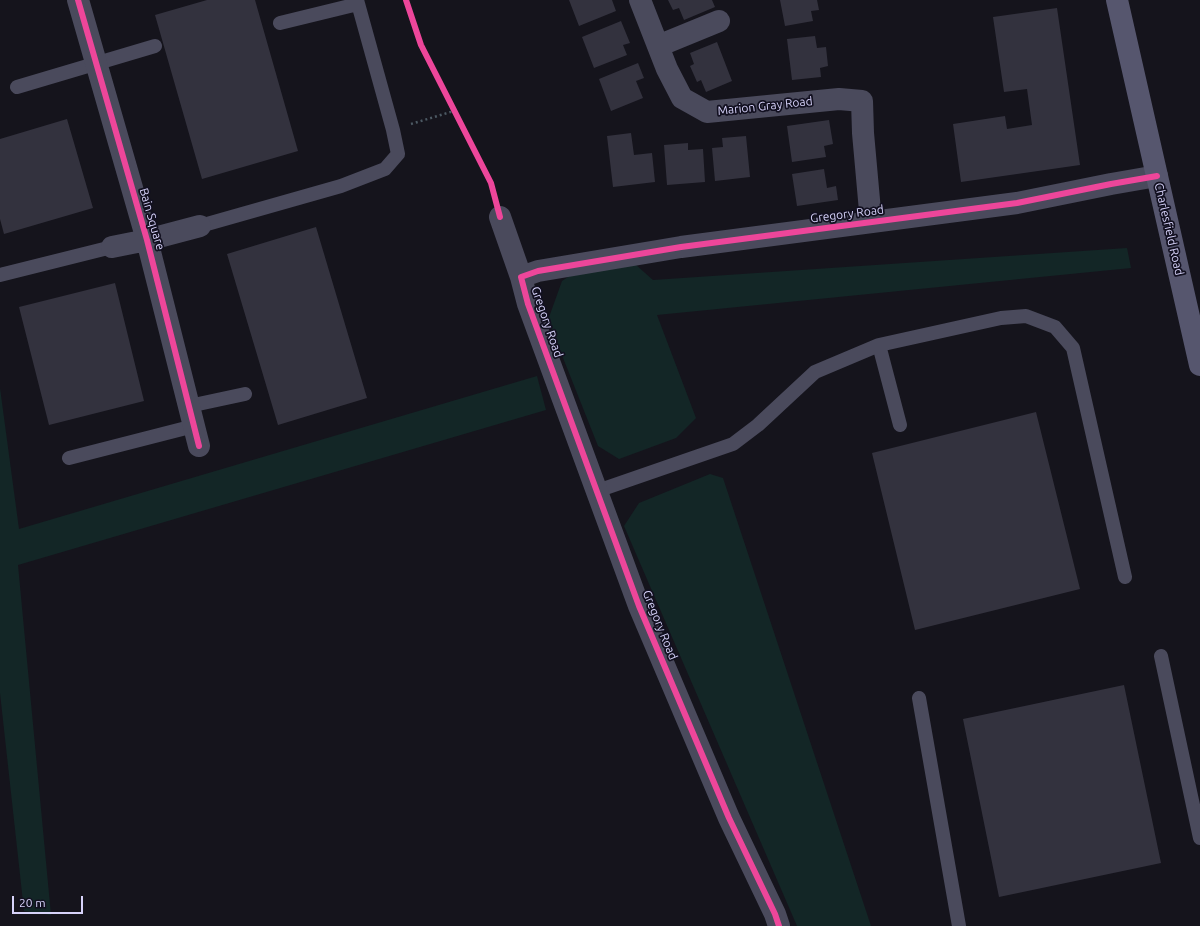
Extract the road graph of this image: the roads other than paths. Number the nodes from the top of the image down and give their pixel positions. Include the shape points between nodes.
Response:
1 (78, 0) edge
2 (640, 0) edge
3 (1117, 0) edge
4 (357, 2) edge
5 (719, 21) dead end
6 (280, 22) dead end
7 (155, 46) dead end
8 (658, 46) junction
9 (96, 64) junction
10 (17, 87) dead end
11 (1157, 176) junction
12 (500, 217) dead end
13 (872, 222) junction
14 (200, 226) joint
15 (147, 240) junction
16 (112, 247) joint
17 (0, 275) edge
18 (521, 277) junction
19 (878, 345) junction
20 (1200, 365) edge
21 (245, 394) dead end
22 (900, 425) dead end
23 (194, 426) junction
24 (69, 458) dead end
25 (597, 491) junction
26 (1126, 577) dead end
27 (1161, 656) dead end
28 (919, 698) dead end
29 (1200, 838) edge
30 (779, 926) edge
31 (959, 926) edge

1 - 9 street, Bain Square
2 - 8 street, Marion Gray Road
3 - 11 street, Charlesfield Road
4 - 6 lane
4 - 14 lane via 398,154 385,169 341,186
5 - 8 street
7 - 9 lane
8 - 13 street, Marion Gray Road via 682,98 707,112 839,99 862,100
9 - 10 lane
9 - 15 street, Bain Square
11 - 13 street, Gregory Road via 1017,203
11 - 20 street, Charlesfield Road
12 - 18 street
13 - 18 street, Gregory Road via 681,247 538,271
14 - 15 street, Bain Square
15 - 16 street, Bain Square
15 - 23 street, Bain Square
16 - 17 lane
18 - 25 street, Gregory Road via 528,304
19 - 22 lane
19 - 25 lane via 815,372 758,425 733,444
19 - 26 lane via 1001,318 1026,316 1055,327 1073,348
21 - 23 lane
23 - 24 lane
25 - 30 street, Gregory Road via 639,606 729,818
27 - 29 lane
28 - 31 lane

